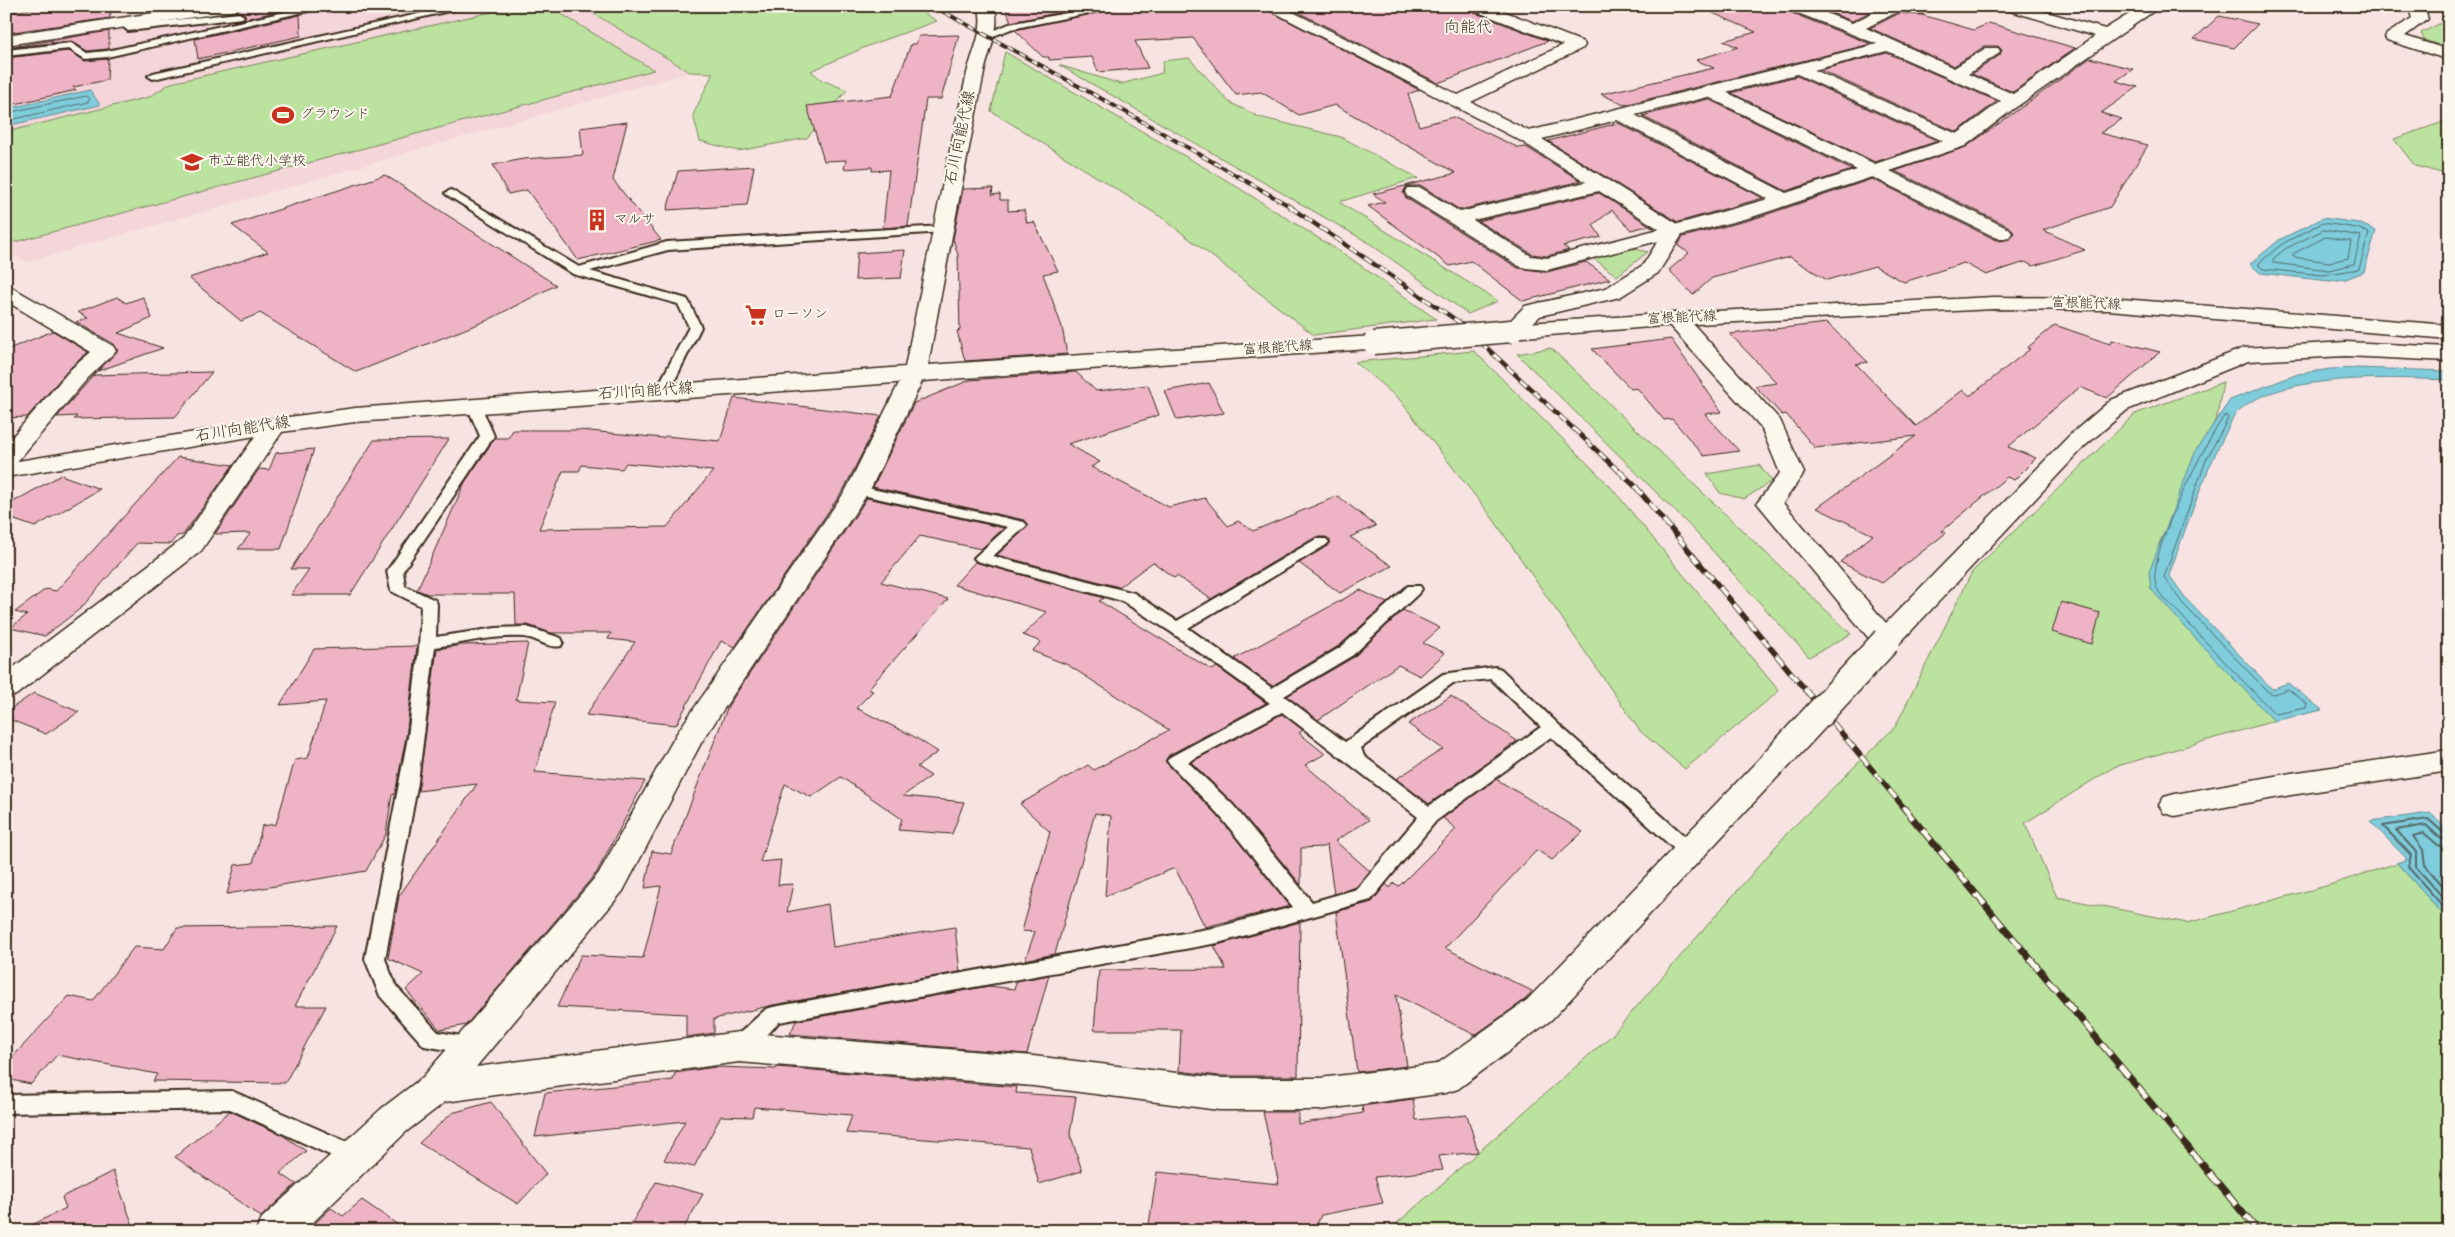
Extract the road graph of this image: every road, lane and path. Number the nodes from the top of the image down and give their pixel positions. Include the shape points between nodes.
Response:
1 (234, 6) edge
2 (326, 6) edge
3 (467, 6) edge
4 (986, 6) edge
5 (1120, 6) edge
6 (1269, 6) edge
7 (1475, 6) edge
8 (1797, 6) edge
9 (1898, 6) edge
10 (1902, 6) edge
11 (1925, 6) edge
12 (2009, 6) edge
13 (2154, 6) edge
14 (2416, 6) edge
15 (121, 14) edge
16 (276, 17) junction
17 (1854, 28) junction
18 (2108, 35) junction
19 (986, 36) junction
20 (6, 40) edge
21 (1889, 46) junction
22 (1992, 51) dead end
23 (6, 53) edge
24 (2449, 55) edge
25 (1799, 68) junction
26 (1955, 75) junction
27 (152, 76) dead end
28 (1710, 91) junction
29 (1459, 101) junction
30 (2015, 101) junction
31 (1619, 114) junction
32 (1527, 136) junction
33 (1959, 142) junction
34 (1875, 171) junction
35 (1603, 184) junction
36 (1414, 192) dead end
37 (451, 193) dead end
38 (1785, 200) junction
39 (1459, 218) junction
40 (944, 229) junction
41 (1675, 231) junction
42 (2002, 233) dead end
43 (577, 270) junction
44 (6, 292) edge
45 (1676, 318) junction
46 (1511, 330) junction
47 (2449, 332) edge
48 (2449, 354) edge
49 (915, 374) junction
50 (662, 392) junction
51 (474, 406) junction
52 (274, 426) junction
53 (6, 459) edge
54 (6, 470) edge
55 (858, 490) junction
56 (1320, 542) dead end
57 (1414, 589) dead end
58 (1177, 628) junction
59 (1886, 641) junction
60 (428, 642) junction
61 (555, 642) dead end
62 (6, 688) edge
63 (1277, 700) junction
64 (1552, 728) junction
65 (1357, 760) junction
66 (2439, 761) edge
67 (2175, 805) dead end
68 (1429, 816) junction
69 (1690, 852) junction
70 (1308, 911) junction
71 (471, 1045) junction
72 (739, 1047) junction
73 (436, 1088) junction
74 (6, 1104) edge
75 (355, 1156) junction
76 (276, 1231) edge

1 - 15 street
2 - 16 lane
3 - 27 lane via 313,44
4 - 19 street, 石川向能代線 via 989,14
5 - 19 lane via 1010,27
6 - 29 street
7 - 29 street via 1578,45
8 - 17 street
9 - 17 street
10 - 11 street via 1916,10
12 - 18 street
13 - 18 street
14 - 24 street via 2420,19 2393,37
15 - 16 lane via 128,28 257,14
15 - 20 street
16 - 23 lane via 107,54 85,56 71,46
17 - 21 street via 1881,39
18 - 30 street
19 - 40 street, 石川向能代線
21 - 25 street
21 - 26 street
22 - 26 street
25 - 28 street
25 - 33 street
26 - 30 street
28 - 31 street
28 - 34 street
29 - 32 street
30 - 33 street via 1982,122
31 - 32 street
31 - 38 street
32 - 35 street
33 - 34 street
34 - 38 street
34 - 42 street
35 - 39 street
35 - 41 street
36 - 39 street
37 - 43 lane
38 - 41 street
39 - 41 street via 1526,262 1547,264
40 - 43 lane via 667,246
40 - 49 street, 石川向能代線
41 - 46 street via 1651,269 1613,292 1533,310
43 - 50 lane via 683,302 695,327
44 - 53 street via 105,351 79,374
45 - 46 street, 富根能代線
45 - 47 street, 富根能代線 via 1993,303 2109,304
45 - 59 street via 1772,425 1792,473 1770,503
46 - 49 street, 富根能代線, bridge via 1374,343
48 - 59 street via 2346,349 2244,355 2118,405 2071,447
49 - 50 street, 石川向能代線
49 - 55 street
50 - 51 street, 石川向能代線
51 - 52 street, 石川向能代線 via 355,415
51 - 60 lane via 487,436 396,571 396,588 429,604
52 - 54 street, 石川向能代線
52 - 62 street via 192,545
55 - 58 lane via 1019,525 982,558 1128,597
55 - 71 street via 688,740 611,882
56 - 58 lane
57 - 63 lane via 1346,651
58 - 63 lane
59 - 69 street, bridge
60 - 61 lane via 528,632
60 - 71 lane via 417,732 375,959 387,990 432,1040
63 - 65 lane
63 - 70 lane via 1176,761 1226,810
64 - 65 lane via 1495,673 1450,678 1351,746
64 - 68 lane
64 - 69 lane
65 - 68 lane
66 - 67 street
68 - 70 lane via 1364,895
69 - 72 street via 1539,1010 1445,1078 1320,1094 1219,1094 1033,1071
70 - 72 lane via 1218,935 773,1015
71 - 73 street
72 - 73 street
73 - 75 street
74 - 75 lane via 232,1100
75 - 76 street

